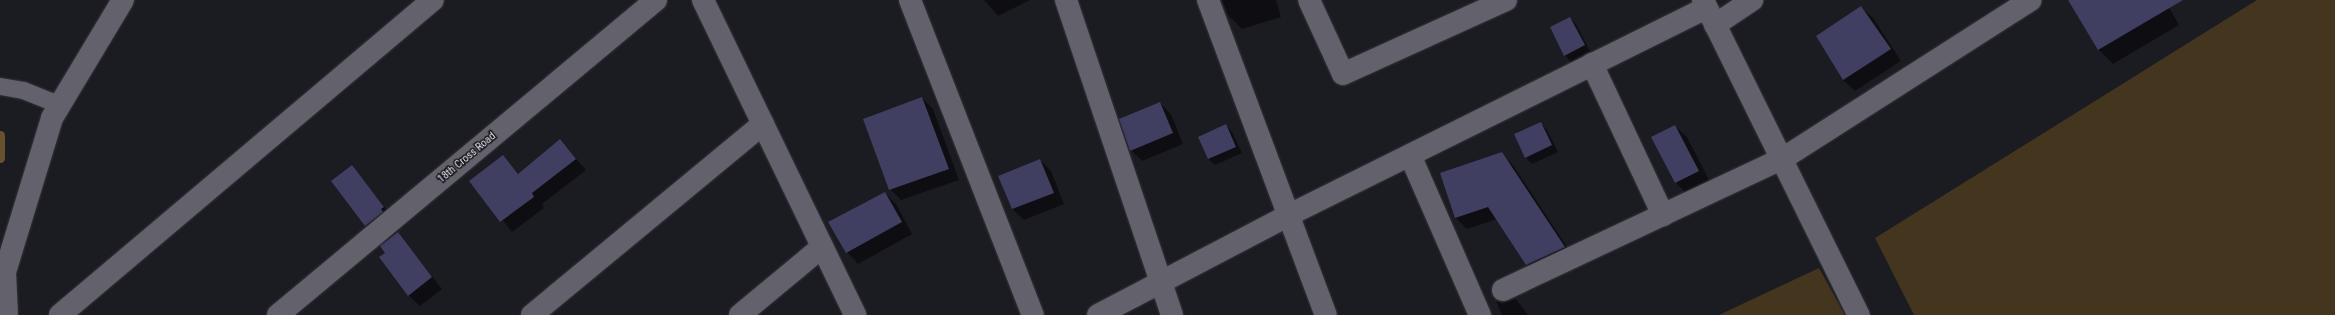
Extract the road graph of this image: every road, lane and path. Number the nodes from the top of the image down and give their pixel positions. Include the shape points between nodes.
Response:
1 (123, 0) edge
2 (432, 0) edge
3 (656, 0) edge
4 (704, 0) edge
5 (910, 0) edge
6 (1066, 0) edge
7 (1208, 0) edge
8 (1309, 0) edge
9 (1506, 0) edge
10 (1752, 0) edge
11 (2031, 0) edge
12 (1708, 11) edge
13 (1592, 64) junction
14 (0, 86) edge
15 (60, 105) junction
16 (763, 124) junction
17 (1410, 155) junction
18 (1782, 159) junction
19 (1663, 215) junction
20 (1287, 216) junction
21 (822, 247) junction
22 (1160, 281) junction
23 (1503, 290) dead end
24 (7, 315) edge
25 (60, 315) edge
26 (278, 315) edge
27 (532, 315) edge
28 (740, 315) edge
29 (855, 315) edge
30 (1033, 315) edge
31 (1098, 315) edge
32 (1172, 315) edge
33 (1326, 315) edge
34 (1480, 315) edge
35 (1859, 315) edge

1 - 15 street
2 - 25 street
3 - 26 street, 18th Cross Road
4 - 16 street
5 - 30 street
6 - 22 street
7 - 20 street
8 - 9 street via 1342,74
10 - 12 street
11 - 18 street
12 - 13 street
12 - 18 street
13 - 17 street
13 - 19 street
14 - 15 lane via 23,90
15 - 24 street via 52,118 5,272
16 - 21 street
16 - 27 street
17 - 20 street
17 - 34 street
18 - 19 street
18 - 35 street
19 - 23 street
20 - 22 street
20 - 33 street
21 - 28 street
21 - 29 street
22 - 31 street
22 - 32 street

